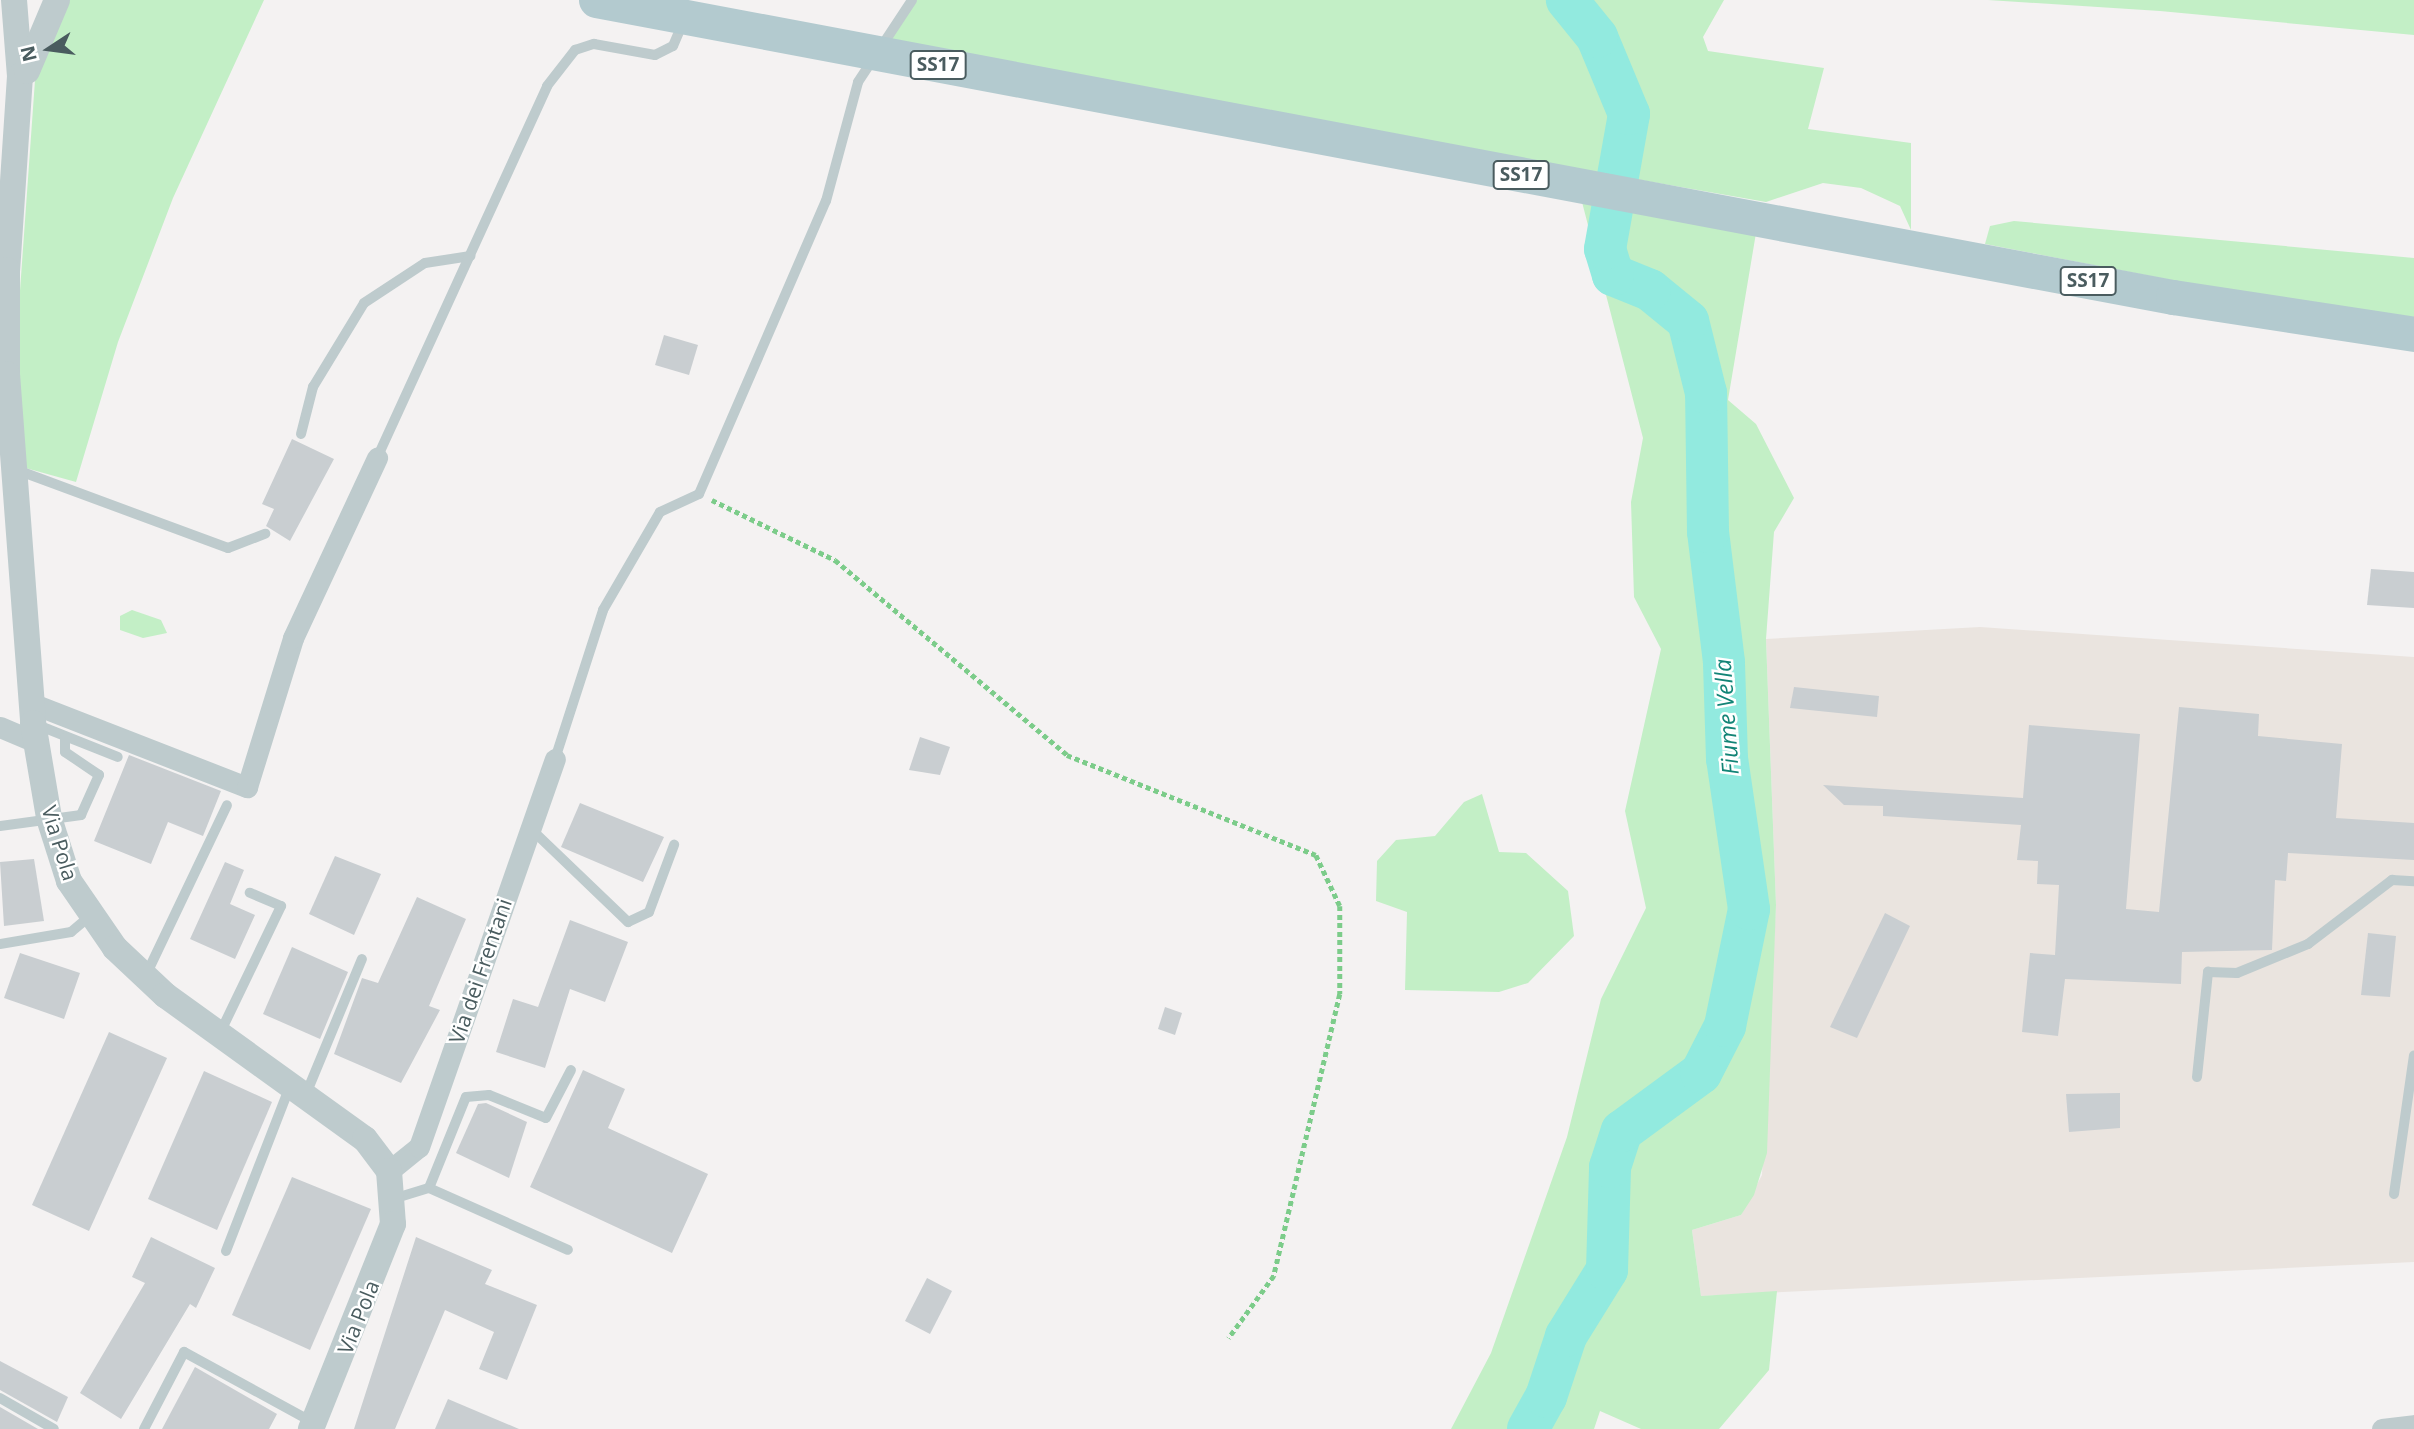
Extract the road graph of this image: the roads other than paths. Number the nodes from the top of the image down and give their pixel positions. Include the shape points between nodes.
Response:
1 (14, 0) edge
2 (57, 0) edge
3 (596, 0) edge
4 (912, 0) edge
5 (686, 17) junction
6 (875, 52) junction
7 (20, 96) junction
8 (470, 256) junction
9 (2414, 334) edge
10 (301, 433) dead end
11 (377, 458) joint
12 (14, 469) junction
13 (265, 534) dead end
14 (33, 723) junction
15 (0, 727) edge
16 (65, 738) junction
17 (118, 757) dead end
18 (555, 759) joint
19 (227, 805) dead end
20 (49, 818) junction
21 (0, 827) edge
22 (530, 828) junction
23 (674, 845) dead end
24 (2414, 881) edge
25 (250, 893) dead end
26 (90, 916) junction
27 (0, 944) edge
28 (362, 959) dead end
29 (145, 978) junction
30 (219, 1035) junction
31 (2414, 1055) edge
32 (571, 1070) dead end
33 (2197, 1077) dead end
34 (297, 1091) junction
35 (2402, 1140) junction
36 (2414, 1142) edge
37 (389, 1171) junction
38 (429, 1188) junction
39 (2394, 1194) dead end
40 (396, 1198) junction
41 (568, 1250) dead end
42 (226, 1251) dead end
43 (0, 1398) edge
44 (2414, 1425) edge
45 (312, 1426) edge
46 (54, 1429) edge
47 (144, 1429) edge
48 (2382, 1429) edge

1 - 7 street, Via Pola
2 - 7 street, Via Pola
3 - 5 main road, SS17
4 - 6 lane
5 - 6 main road, SS17
5 - 8 lane via 673,46 655,55 594,44 575,50 547,86
6 - 9 main road, SS17 via 1280,133 1763,218 2186,300
6 - 18 lane via 858,82 826,201 699,494 660,512 603,610
7 - 12 street, Via Pola via 6,305
8 - 10 lane via 425,263 364,303 313,387
8 - 11 lane
11 - 14 street via 293,638 247,787
12 - 13 lane via 228,548
12 - 14 street, Via Pola
14 - 15 street
14 - 16 lane
14 - 20 street, Via Pola
16 - 17 lane
16 - 20 lane via 65,752 99,775 81,815
18 - 22 street, Via dei Frentani
19 - 29 lane
20 - 21 lane
20 - 26 street, Via Pola via 69,881
22 - 23 lane via 628,922 649,912
22 - 37 street, Via dei Frentani via 419,1147
24 - 33 lane via 2392,880 2308,944 2237,973 2208,972
25 - 30 lane via 281,906
26 - 27 lane via 71,932
26 - 29 street, Via Pola
28 - 34 lane
29 - 30 street, Via Pola
30 - 34 street, Via Pola
31 - 35 lane
32 - 38 lane via 546,1118 489,1095 466,1097
34 - 37 street, Via Pola via 373,1146
34 - 42 lane
35 - 36 lane
35 - 39 lane
37 - 40 street, Via Pola
38 - 40 lane
38 - 41 lane
40 - 45 street, Via Pola via 393,1224
43 - 46 lane
44 - 48 street
45 - 47 lane via 184,1352

